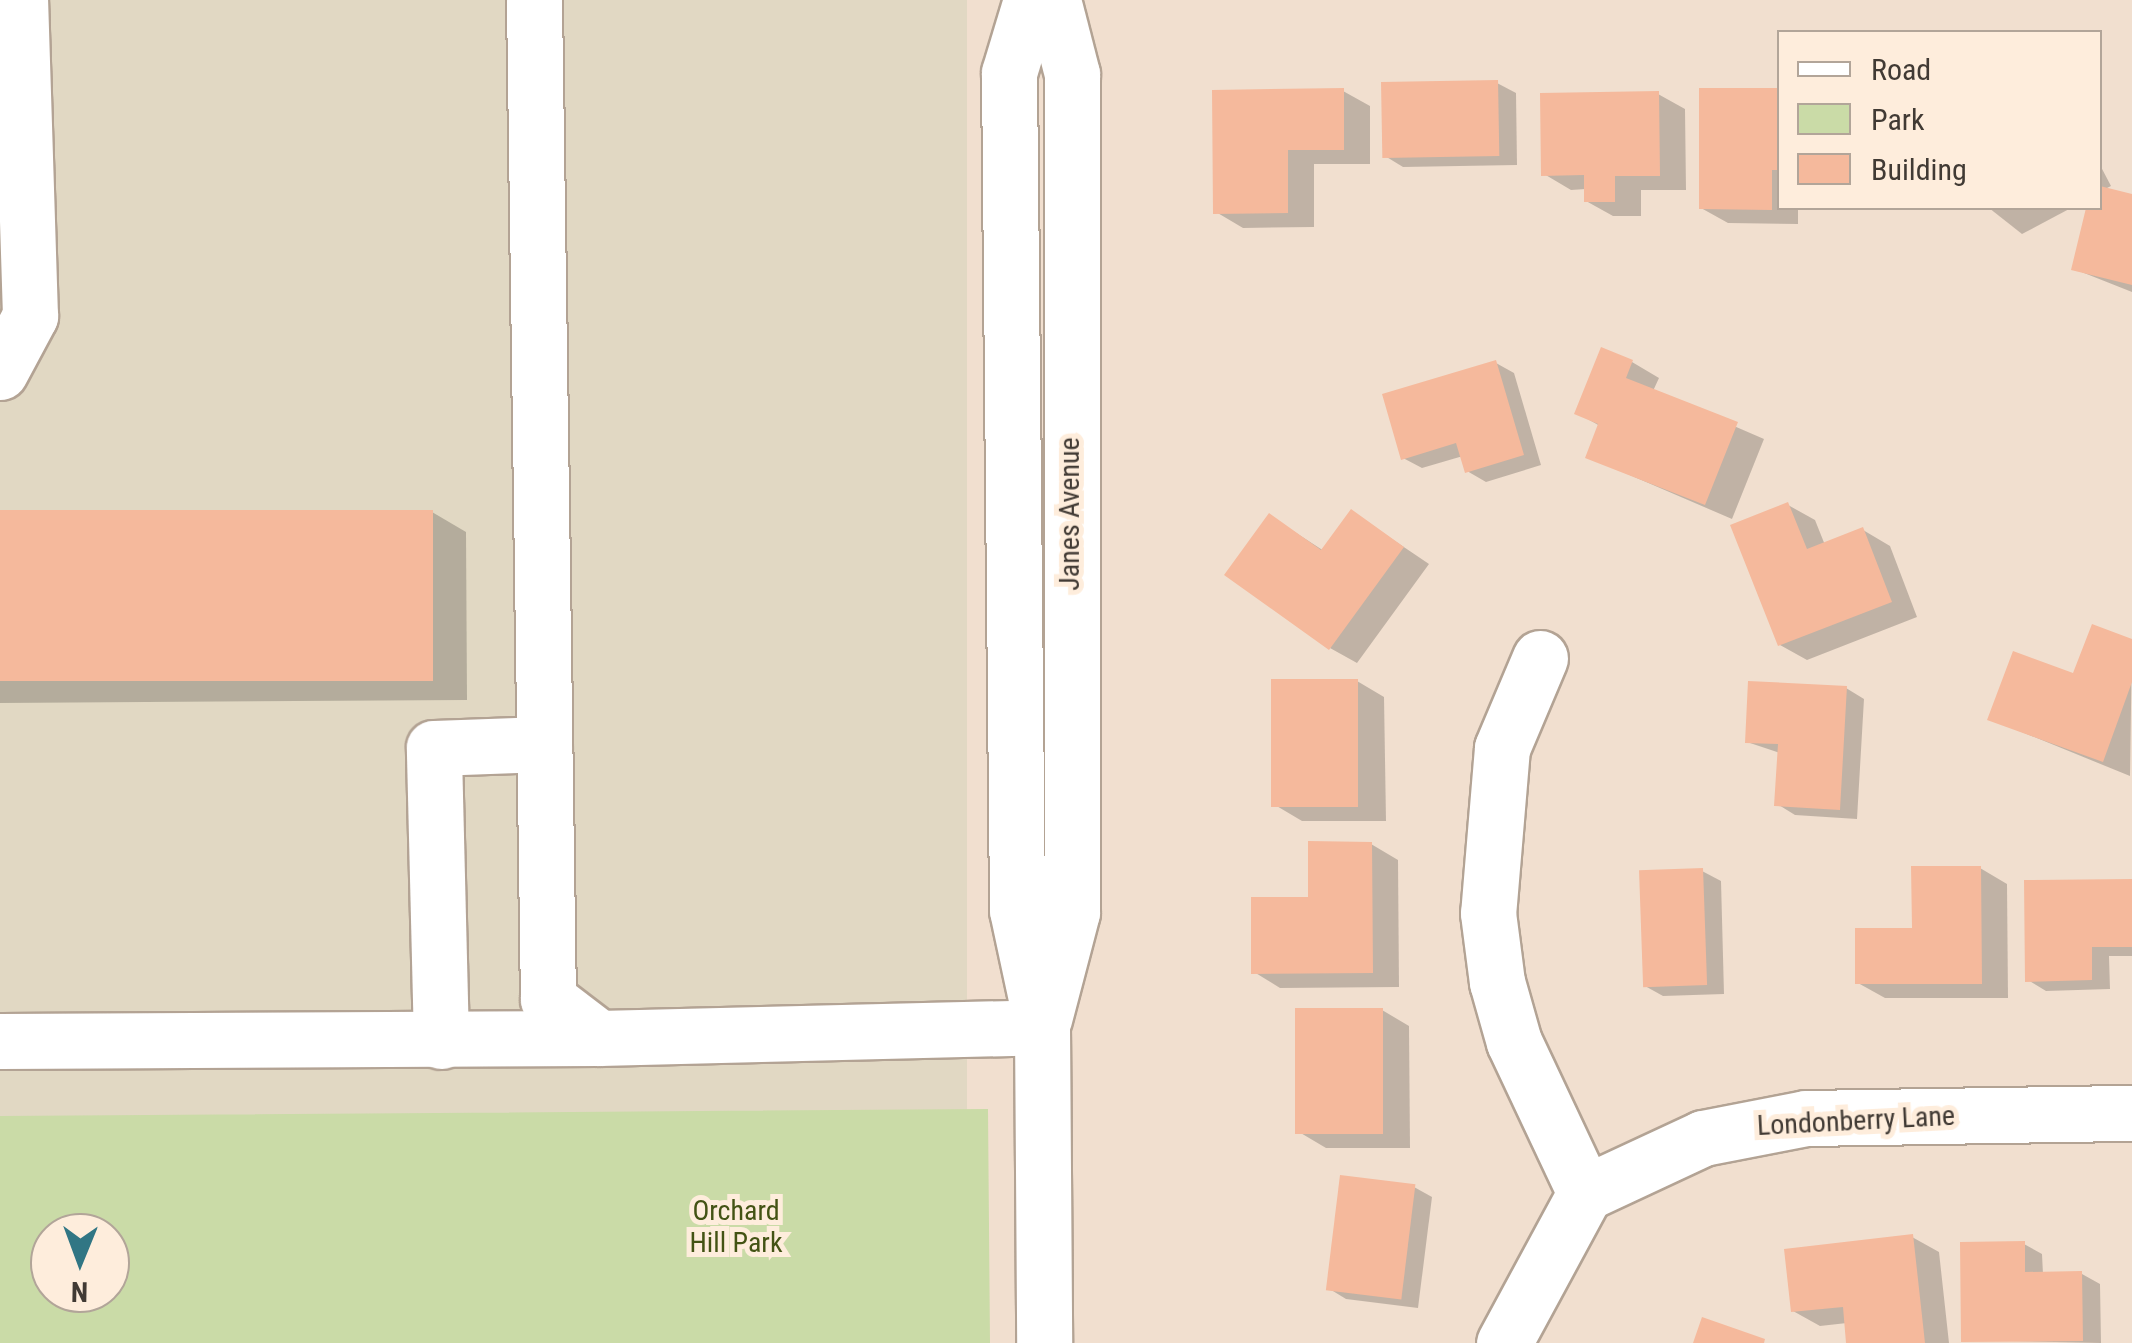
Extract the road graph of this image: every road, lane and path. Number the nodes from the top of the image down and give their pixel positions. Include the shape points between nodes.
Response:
1 (20, 0) edge
2 (534, 0) edge
3 (1031, 0) edge
4 (1053, 0) edge
5 (0, 372) edge
6 (1540, 658) dead end
7 (544, 744) junction
8 (1042, 1026) junction
9 (599, 1038) junction
10 (0, 1040) edge
11 (440, 1041) junction
12 (2132, 1113) edge
13 (1585, 1193) junction
14 (1044, 1343) edge
15 (1504, 1343) edge

1 - 5 street via 30,316
2 - 7 street
3 - 8 street, Janes Avenue via 1009,72 1016,910
4 - 8 street, Janes Avenue via 1072,74 1072,912
6 - 13 street via 1502,748 1488,913 1514,1042
7 - 9 street via 548,998
7 - 11 street via 434,748
8 - 9 street
8 - 14 street, Janes Avenue
9 - 11 street
10 - 11 street
12 - 13 street, Londonberry Lane via 1806,1118 1703,1138
13 - 15 street

